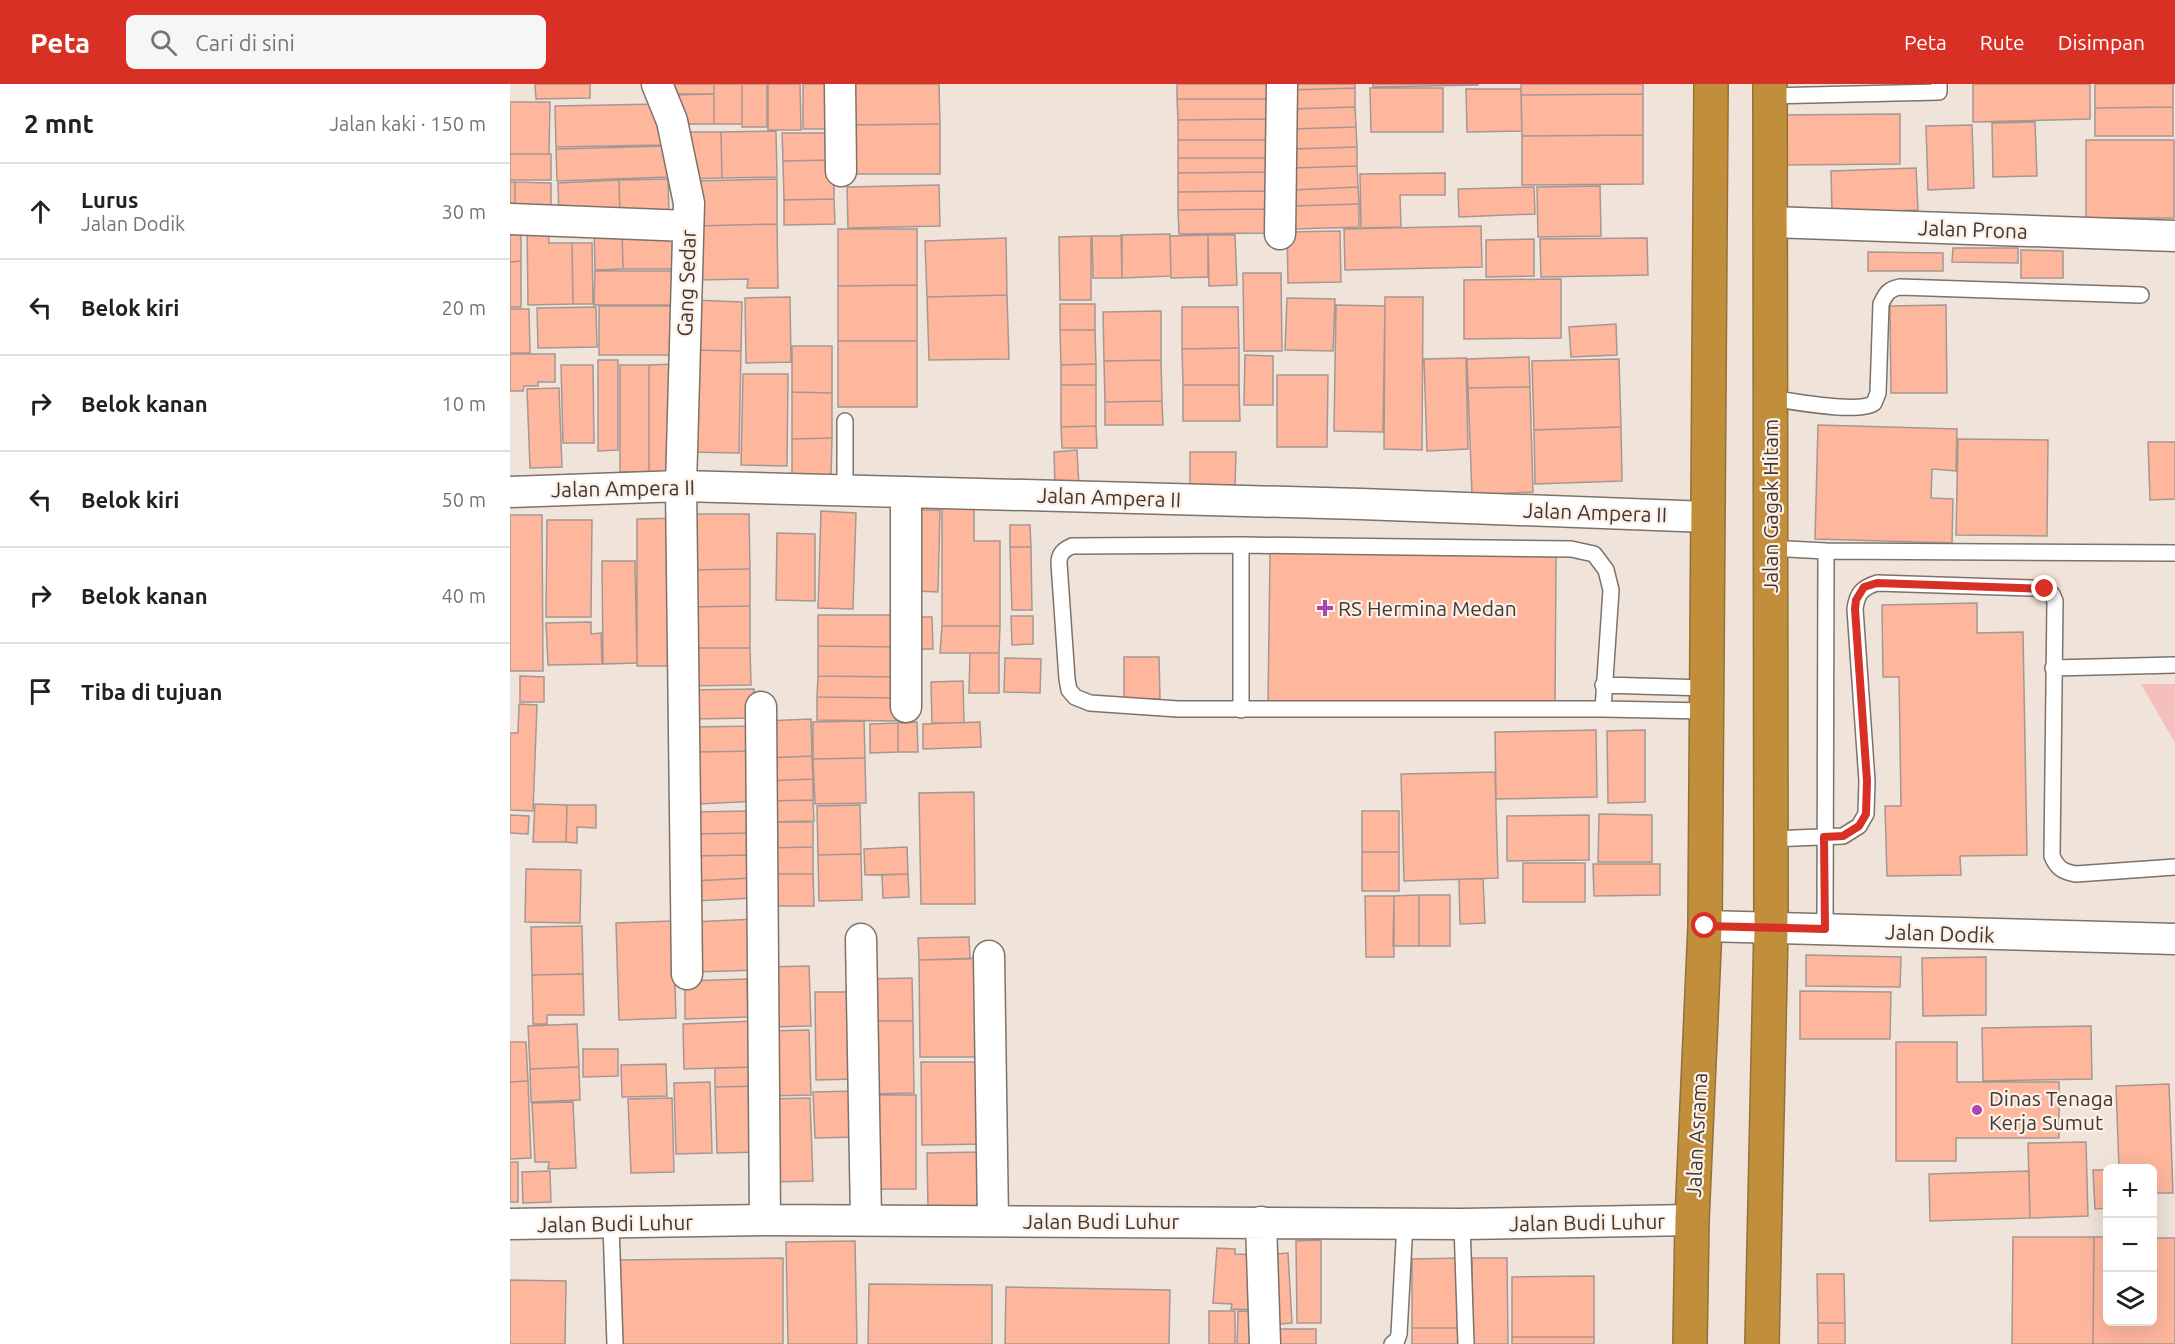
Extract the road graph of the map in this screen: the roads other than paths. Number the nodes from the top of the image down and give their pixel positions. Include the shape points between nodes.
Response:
1 (657, 84) edge
2 (840, 84) edge
3 (1282, 84) edge
4 (1711, 84) edge
5 (1939, 84) edge
6 (1770, 90) edge
7 (842, 171) dead end
8 (510, 219) edge
9 (1770, 222) junction
10 (688, 226) junction
11 (1280, 234) dead end
12 (2175, 236) edge
13 (2141, 296) dead end
14 (1770, 398) junction
15 (845, 421) dead end
16 (681, 486) junction
17 (845, 491) junction
18 (510, 492) edge
19 (906, 492) junction
20 (1708, 517) junction
21 (1241, 545) junction
22 (1770, 548) junction
23 (1826, 551) junction
24 (2175, 553) edge
25 (2175, 665) edge
26 (2053, 668) junction
27 (1603, 685) junction
28 (1706, 699) junction
29 (761, 707) dead end
30 (906, 707) dead end
31 (1602, 709) junction
32 (1241, 710) junction
33 (1824, 837) junction
34 (1770, 839) junction
35 (2175, 867) edge
36 (1705, 926) junction
37 (1771, 928) junction
38 (1825, 929) junction
39 (861, 939) dead end
40 (2175, 939) edge
41 (2175, 946) edge
42 (989, 956) dead end
43 (687, 974) dead end
44 (765, 1220) junction
45 (866, 1220) junction
46 (1692, 1220) junction
47 (993, 1221) junction
48 (1261, 1222) junction
49 (1405, 1223) junction
50 (510, 1224) edge
51 (611, 1224) junction
52 (1462, 1224) junction
53 (615, 1344) edge
54 (1264, 1344) edge
55 (1392, 1344) edge
56 (1467, 1344) edge
57 (1690, 1344) edge
58 (1762, 1344) edge

1 - 10 street, Gang Sedar via 672,121 683,169 689,203
2 - 7 street
3 - 11 street
4 - 20 highway
5 - 6 lane via 1939,92
6 - 9 highway, Jalan Gagak Hitam
8 - 10 street
9 - 12 street, Jalan Prona
9 - 14 highway, Jalan Gagak Hitam
10 - 16 street, Gang Sedar
13 - 14 lane via 1893,289 1881,304 1878,393 1874,403 1864,407
14 - 22 highway, Jalan Gagak Hitam
15 - 17 lane
16 - 17 street, Jalan Ampera II
16 - 18 street, Jalan Ampera II
16 - 43 street, Gang Sedar
17 - 19 street, Jalan Ampera II
19 - 20 street, Jalan Ampera II
19 - 30 street
20 - 28 highway
21 - 27 lane via 1571,549 1594,554 1606,570 1611,590
21 - 32 lane
21 - 32 lane via 1072,546 1059,556 1059,563 1067,679 1075,697 1101,704
22 - 23 lane
22 - 34 highway, Jalan Gagak Hitam
23 - 24 lane
23 - 33 lane
25 - 26 lane
26 - 33 lane via 2055,601 2045,589 1877,583 1864,587 1855,609 1866,814 1859,826 1843,836
26 - 35 lane via 2055,864 2076,874
27 - 28 lane
27 - 31 lane
28 - 31 lane
28 - 36 highway
29 - 44 street
31 - 32 lane
33 - 34 lane
33 - 38 lane
34 - 37 highway, Jalan Gagak Hitam
36 - 37 street, Jalan Dodik
36 - 46 highway, Jalan Asrama
37 - 38 street, Jalan Dodik
37 - 58 highway
38 - 40 street, Jalan Dodik
39 - 45 street
40 - 41 lane
42 - 47 street
44 - 45 street, Jalan Budi Luhur
44 - 51 street, Jalan Budi Luhur
45 - 47 street, Jalan Budi Luhur
46 - 52 street, Jalan Budi Luhur
46 - 57 highway, Jalan Asrama
47 - 48 street, Jalan Budi Luhur
48 - 49 street, Jalan Budi Luhur
48 - 54 street
49 - 52 street, Jalan Budi Luhur
49 - 55 lane via 1399,1334
50 - 51 street, Jalan Budi Luhur
51 - 53 lane
52 - 56 lane

